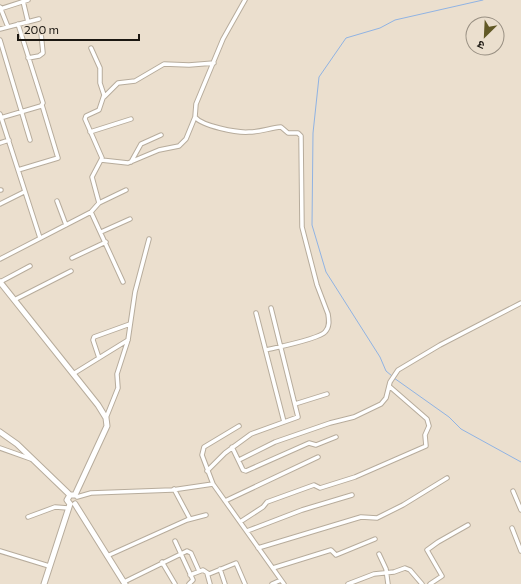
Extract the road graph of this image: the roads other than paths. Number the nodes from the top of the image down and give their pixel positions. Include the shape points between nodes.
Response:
1 (28, 0) edge
2 (245, 0) edge
3 (23, 2) junction
4 (0, 8) edge
5 (39, 19) dead end
6 (28, 22) junction
7 (18, 24) junction
8 (8, 27) junction
9 (0, 29) edge
10 (41, 33) dead end
11 (0, 40) edge
12 (91, 48) dead end
13 (28, 58) junction
14 (214, 63) junction
15 (104, 97) junction
16 (42, 104) junction
17 (22, 112) junction
18 (0, 117) edge
19 (196, 118) junction
20 (131, 119) dead end
21 (90, 132) junction
22 (161, 135) dead end
23 (9, 140) junction
24 (30, 140) dead end
25 (0, 143) edge
26 (101, 160) junction
27 (131, 162) junction
28 (18, 170) junction
29 (126, 190) dead end
30 (24, 192) junction
31 (57, 202) dead end
32 (99, 203) junction
33 (0, 204) edge
34 (91, 212) junction
35 (130, 219) dead end
36 (66, 225) junction
37 (101, 232) junction
38 (40, 238) junction
39 (149, 239) dead end
40 (106, 242) junction
41 (72, 258) dead end
42 (0, 259) edge
43 (30, 266) dead end
44 (71, 271) dead end
45 (0, 282) edge
46 (123, 282) dead end
47 (14, 300) junction
48 (521, 303) edge
49 (271, 308) dead end
50 (256, 313) dead end
51 (130, 324) junction
52 (128, 340) junction
53 (281, 346) junction
54 (266, 350) junction
55 (100, 358) junction
56 (74, 374) junction
57 (390, 384) junction
58 (327, 394) dead end
59 (295, 404) junction
60 (106, 418) junction
61 (284, 422) junction
62 (239, 426) dead end
63 (0, 432) edge
64 (336, 437) dead end
65 (232, 447) junction
66 (0, 448) edge
67 (318, 457) dead end
68 (34, 460) junction
69 (239, 460) junction
70 (207, 471) junction
71 (447, 478) dead end
72 (213, 484) junction
73 (174, 490) junction
74 (513, 491) dead end
75 (352, 495) dead end
76 (74, 496) junction
77 (225, 501) junction
78 (71, 505) junction
79 (521, 510) edge
80 (206, 515) dead end
81 (28, 517) dead end
82 (190, 519) junction
83 (240, 522) junction
84 (468, 524) dead end
85 (512, 528) dead end
86 (246, 531) junction
87 (375, 539) dead end
88 (175, 541) dead end
89 (258, 548) junction
90 (0, 551) edge
91 (521, 551) edge
92 (180, 554) junction
93 (379, 554) dead end
94 (107, 556) junction
95 (162, 562) junction
96 (49, 566) junction
97 (273, 568) junction
98 (220, 569) junction
99 (199, 571) junction
100 (386, 572) junction
101 (207, 574) junction
102 (190, 575) junction
103 (283, 582) edge
104 (125, 583) edge
105 (44, 584) edge
106 (174, 584) edge
107 (189, 584) edge
108 (210, 584) edge
109 (225, 584) edge
110 (245, 584) edge
111 (272, 584) edge
112 (348, 584) edge
113 (388, 584) edge
114 (422, 584) edge
115 (430, 584) edge

1 - 3 street
2 - 14 street via 222,39
3 - 4 street
3 - 6 street
4 - 8 street
5 - 6 street
6 - 7 street
7 - 8 street
7 - 13 street
8 - 9 street
10 - 13 street via 43,53
11 - 17 street
12 - 15 street via 100,68
13 - 16 street
14 - 15 street via 167,63 135,81 118,83
14 - 19 street via 196,104
15 - 21 street via 99,110 85,117
16 - 17 street
16 - 28 street via 58,158
17 - 18 street
17 - 24 street
18 - 23 street
19 - 27 street via 179,146 160,150
19 - 53 street via 245,132 281,127 288,133 298,133 302,136 302,227 311,267 329,322 328,328 320,336
20 - 21 street
21 - 26 street
22 - 27 street via 141,144
23 - 25 street
23 - 28 street
26 - 27 street via 124,164
26 - 32 street via 92,177
28 - 30 street
29 - 32 street
30 - 33 street
30 - 38 street
31 - 36 street
32 - 34 street
34 - 36 street
34 - 37 street
35 - 37 street
36 - 38 street
37 - 40 street
38 - 42 street
39 - 51 street via 137,280
40 - 41 street
40 - 46 street
43 - 45 street
44 - 47 street
45 - 47 street
47 - 56 street
48 - 57 street via 398,370
49 - 53 street
50 - 54 street
51 - 52 street
51 - 55 street via 94,337
52 - 55 street
52 - 60 street via 117,374 118,388
53 - 54 street
53 - 59 street
54 - 61 street
55 - 56 street
56 - 60 street
57 - 69 street via 385,400 357,416 275,442
57 - 83 street via 427,419 429,426 426,446 355,477 319,488 314,485 267,502
58 - 59 street
59 - 61 street via 298,417
60 - 76 street via 107,426
61 - 65 street via 251,434
62 - 70 street via 203,449 202,455
63 - 68 street
64 - 69 street via 314,445 308,443 246,471
65 - 69 street
65 - 70 street
66 - 68 street
67 - 77 street
68 - 76 street
70 - 72 street
71 - 89 street via 377,518 361,517
72 - 73 street
72 - 77 street
73 - 76 street via 90,493
73 - 82 street
74 - 79 street
75 - 86 street
76 - 78 street via 77,502
76 - 78 street via 67,500
77 - 83 street
78 - 81 street via 55,507
78 - 94 street
78 - 96 street
80 - 82 street
82 - 94 street
83 - 86 street
84 - 115 street via 427,550 442,576
85 - 91 street
86 - 89 street
87 - 97 street via 336,555 331,550
88 - 92 street
89 - 97 street
90 - 96 street
92 - 95 street
92 - 99 street via 190,551
92 - 102 street
93 - 100 street
94 - 104 street
95 - 104 street
95 - 106 street
96 - 105 street
97 - 103 street
98 - 101 street
98 - 109 street
98 - 110 street via 237,563
99 - 101 street via 204,570
99 - 102 street
100 - 112 street
100 - 113 street
100 - 114 street via 406,568
101 - 108 street
102 - 107 street via 193,580
103 - 111 street

